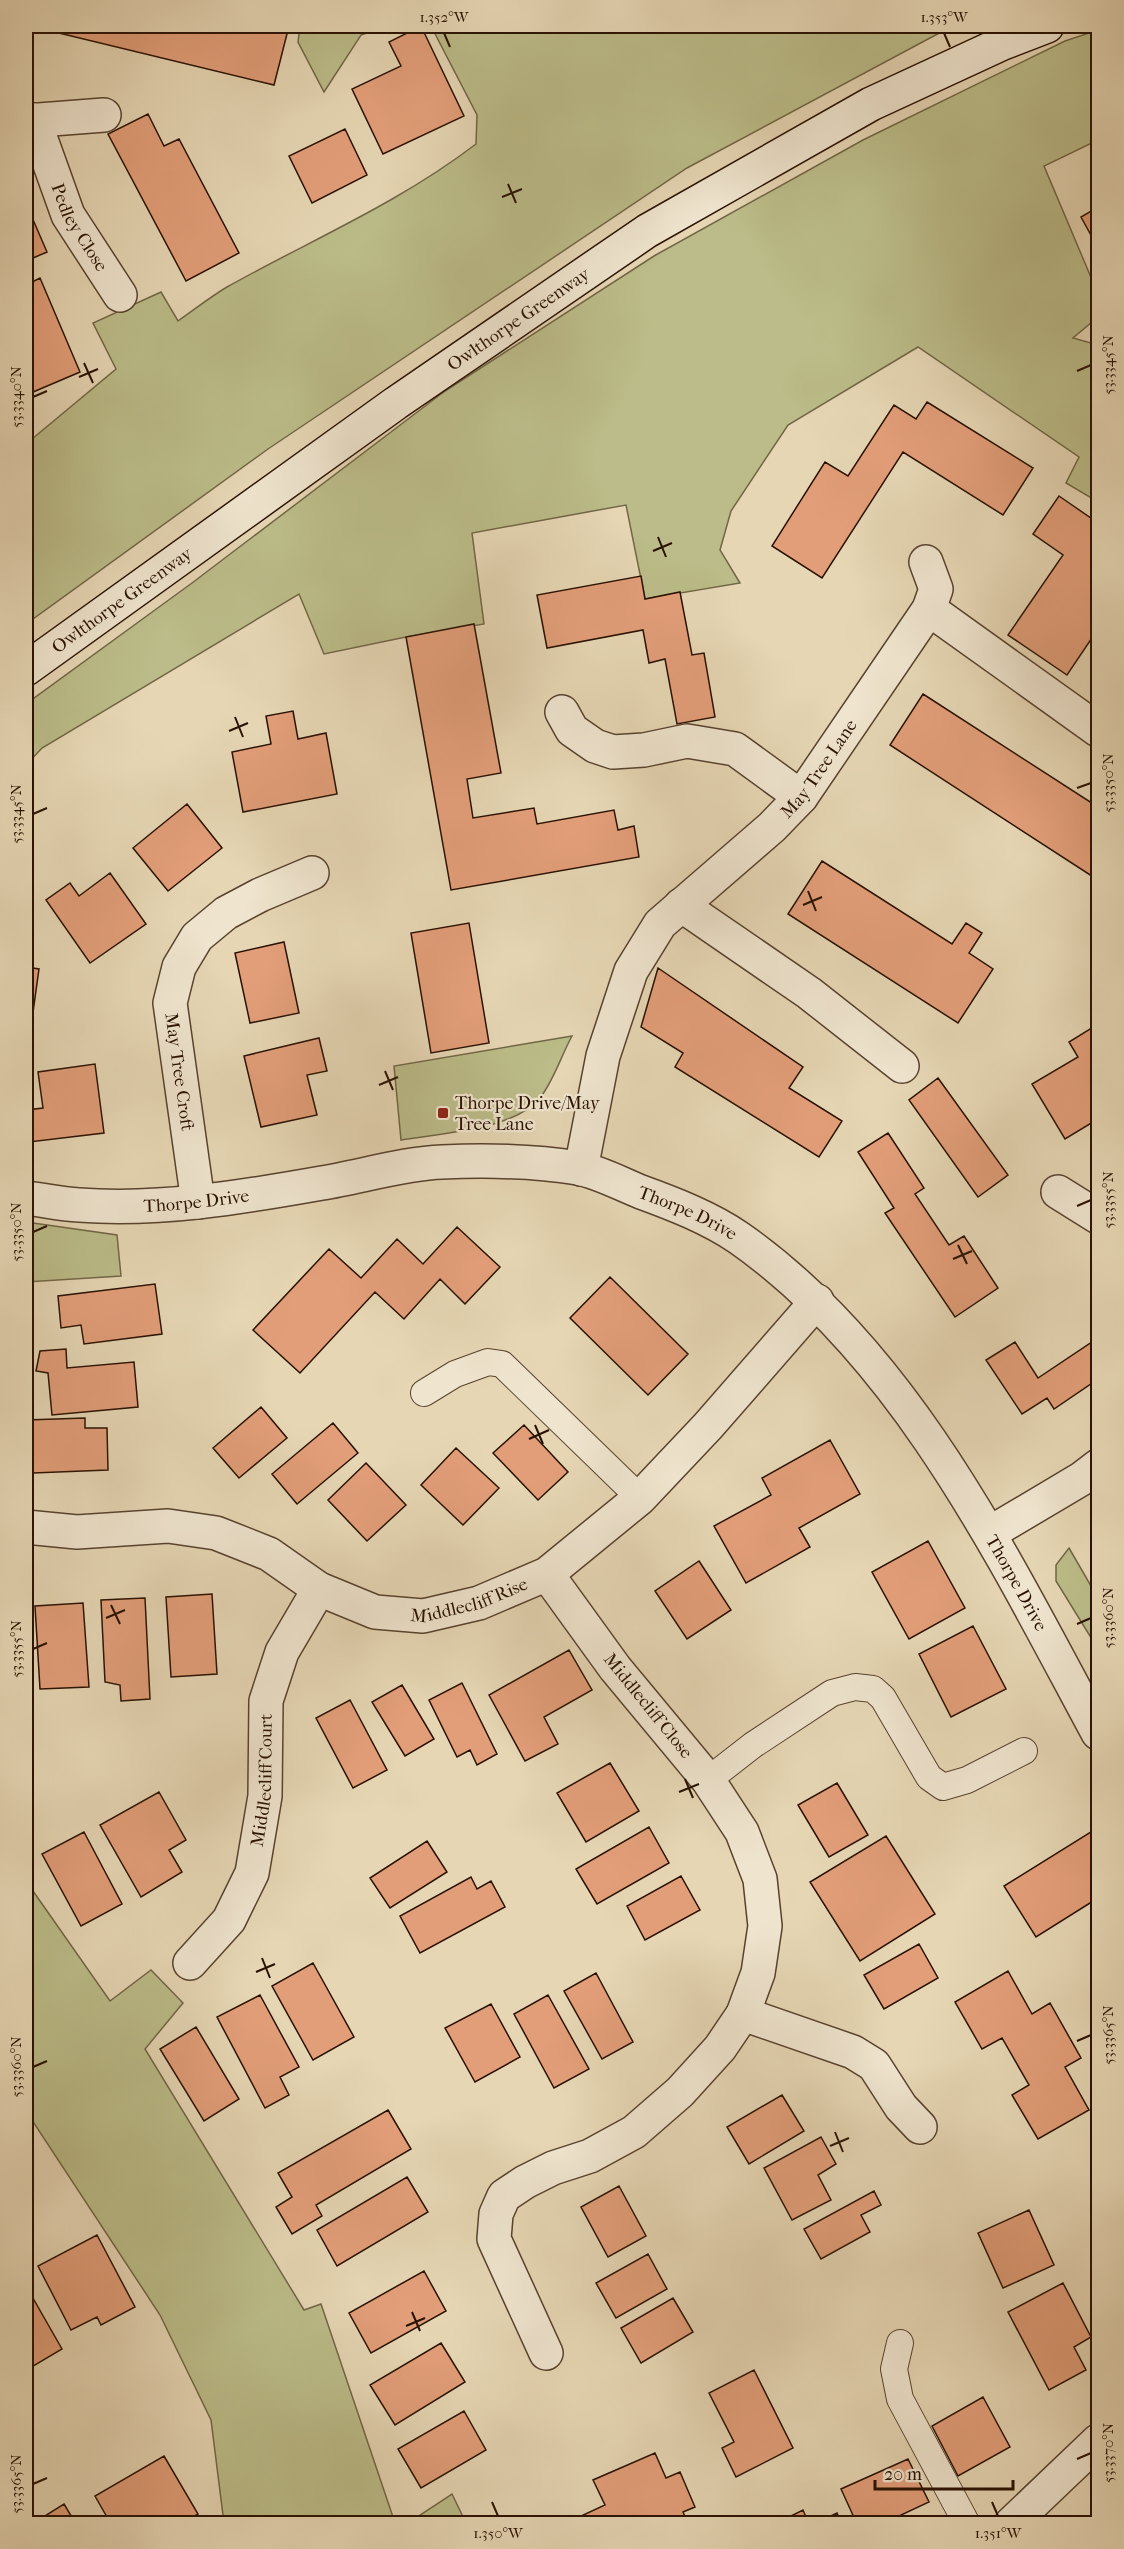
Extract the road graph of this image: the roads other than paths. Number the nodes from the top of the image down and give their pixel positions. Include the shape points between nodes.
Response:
1 (1047, 26) edge
2 (104, 115) dead end
3 (30, 121) edge
4 (120, 295) dead end
5 (926, 562) dead end
6 (929, 609) junction
7 (26, 669) edge
8 (562, 712) dead end
9 (1098, 730) edge
10 (801, 797) junction
11 (312, 873) dead end
12 (681, 905) junction
13 (902, 1066) dead end
14 (581, 1168) junction
15 (1058, 1192) dead end
16 (26, 1198) edge
17 (198, 1202) junction
18 (1098, 1217) edge
19 (817, 1301) junction
20 (424, 1393) dead end
21 (1098, 1466) edge
22 (640, 1498) junction
23 (26, 1527) edge
24 (990, 1533) junction
25 (547, 1574) junction
26 (319, 1589) junction
27 (1098, 1733) edge
28 (1024, 1751) dead end
29 (708, 1780) junction
30 (190, 1964) dead end
31 (743, 2014) junction
32 (920, 2127) dead end
33 (900, 2343) dead end
34 (546, 2354) dead end
35 (1098, 2441) edge
36 (967, 2523) edge
37 (1011, 2523) edge

1 - 7 street, Owlthorpe Greenway via 871,105 647,231 396,403
2 - 3 street, Pedley Close
3 - 4 street, Pedley Close via 68,215
5 - 6 street, May Tree Lane via 936,589
6 - 9 street
6 - 10 street, May Tree Lane
8 - 10 street via 572,730 595,746 613,752 687,741 735,749
10 - 12 street, May Tree Lane
11 - 17 street, May Tree Croft via 226,913 197,937 179,967 170,1003
12 - 13 street via 809,993
12 - 14 street, May Tree Lane via 660,924 631,971 603,1056
14 - 17 street, Thorpe Drive via 439,1162
14 - 19 street, Thorpe Drive via 671,1203 738,1237
15 - 18 street
16 - 17 street, Thorpe Drive via 79,1205
19 - 22 street, Middlecliff Rise
19 - 24 street, Thorpe Drive via 908,1411
20 - 22 lane via 455,1374 488,1362 502,1364
21 - 24 street
22 - 25 street, Middlecliff Rise
23 - 26 street, Middlecliff Rise via 77,1532 168,1526 216,1533 269,1554
24 - 27 street, Thorpe Drive
25 - 26 street, Middlecliff Rise via 478,1603 423,1616 375,1612
25 - 29 street, Middlecliff Close via 615,1668
26 - 30 street, Middlecliff Court via 282,1652 266,1701 265,1796 252,1873 229,1920
28 - 29 lane via 943,1787 929,1778 883,1698 873,1689 855,1687 832,1693
29 - 31 street, Middlecliff Close via 742,1832 760,1879 765,1926 758,1974
31 - 32 street via 853,2052 874,2065 901,2107
31 - 34 street, Middlecliff Close via 720,2048 680,2092 633,2132 590,2156 525,2182 504,2196 496,2214 494,2239
33 - 36 lane via 894,2369 900,2399
35 - 37 street

